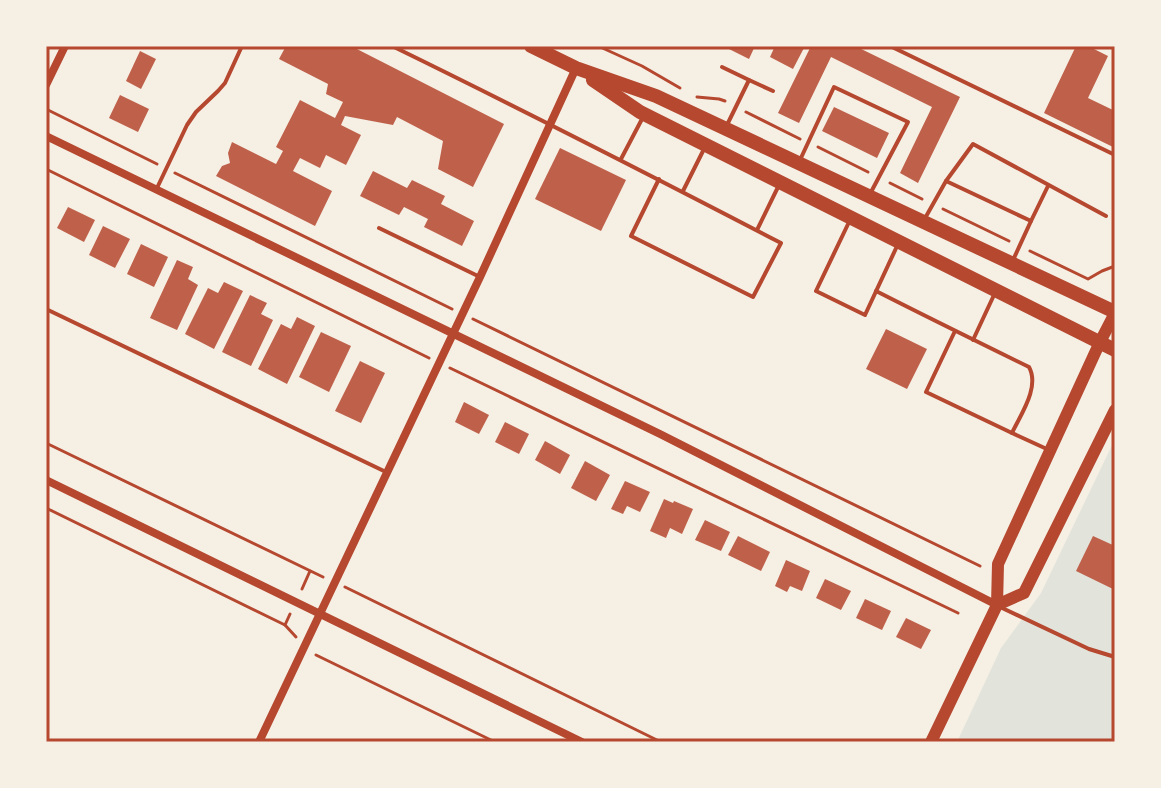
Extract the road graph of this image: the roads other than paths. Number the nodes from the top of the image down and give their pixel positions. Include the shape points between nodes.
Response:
1 (65, 46) edge
2 (242, 46) edge
3 (392, 46) edge
4 (531, 46) edge
5 (890, 46) edge
6 (722, 67) dead end
7 (576, 68) junction
8 (749, 80) junction
9 (46, 85) edge
10 (773, 91) dead end
11 (644, 114) junction
12 (550, 123) junction
13 (725, 129) junction
14 (46, 136) edge
15 (706, 145) junction
16 (1115, 155) edge
17 (621, 159) junction
18 (798, 163) junction
19 (659, 179) junction
20 (946, 181) junction
21 (780, 182) junction
22 (1048, 186) junction
23 (156, 190) junction
24 (683, 191) junction
25 (869, 197) junction
26 (1106, 216) dead end
27 (851, 218) junction
28 (1031, 221) junction
29 (923, 222) junction
30 (379, 228) dead end
31 (757, 230) junction
32 (899, 242) junction
33 (1011, 263) junction
34 (480, 277) junction
35 (996, 290) junction
36 (876, 291) junction
37 (46, 309) edge
38 (1115, 313) edge
39 (955, 331) junction
40 (451, 334) junction
41 (973, 340) junction
42 (1100, 342) junction
43 (1115, 350) edge
44 (1115, 410) edge
45 (1012, 433) junction
46 (1050, 450) junction
47 (386, 472) junction
48 (46, 480) edge
49 (997, 605) junction
50 (319, 613) junction
51 (1115, 657) edge
52 (259, 742) edge
53 (582, 742) edge
54 (931, 742) edge

1 - 9 street
2 - 23 lane via 225,83 187,125
3 - 12 lane
4 - 7 main road
5 - 16 lane
6 - 8 lane
7 - 11 main road
7 - 12 street
7 - 13 main road via 656,96
8 - 10 lane
8 - 13 lane
11 - 15 main road
11 - 17 lane
12 - 17 lane
12 - 34 street
13 - 18 main road
14 - 23 street
15 - 21 main road
15 - 24 lane
17 - 19 lane
18 - 25 main road
18 - 25 lane via 834,87 908,122
19 - 24 lane
19 - 31 lane via 631,236 753,297 781,243
20 - 22 lane via 973,144
20 - 28 lane
20 - 29 lane
21 - 27 main road
21 - 31 lane
22 - 26 lane
22 - 28 lane
23 - 40 street
24 - 31 lane
25 - 29 main road
27 - 32 main road
27 - 36 lane via 816,291 865,315
28 - 33 lane
29 - 33 main road
30 - 34 lane
32 - 35 main road
32 - 36 lane
33 - 38 main road
34 - 40 street
35 - 41 lane
35 - 42 main road
36 - 39 lane
37 - 47 lane
38 - 42 main road
39 - 41 lane
39 - 45 lane via 926,392
40 - 47 street
40 - 49 street
41 - 45 lane via 1029,367 1034,376
42 - 43 main road
42 - 46 main road
44 - 49 main road via 1024,593
45 - 46 lane
46 - 49 main road via 998,564
47 - 50 street
48 - 50 street
49 - 51 lane
49 - 54 main road
50 - 52 street
50 - 53 street

